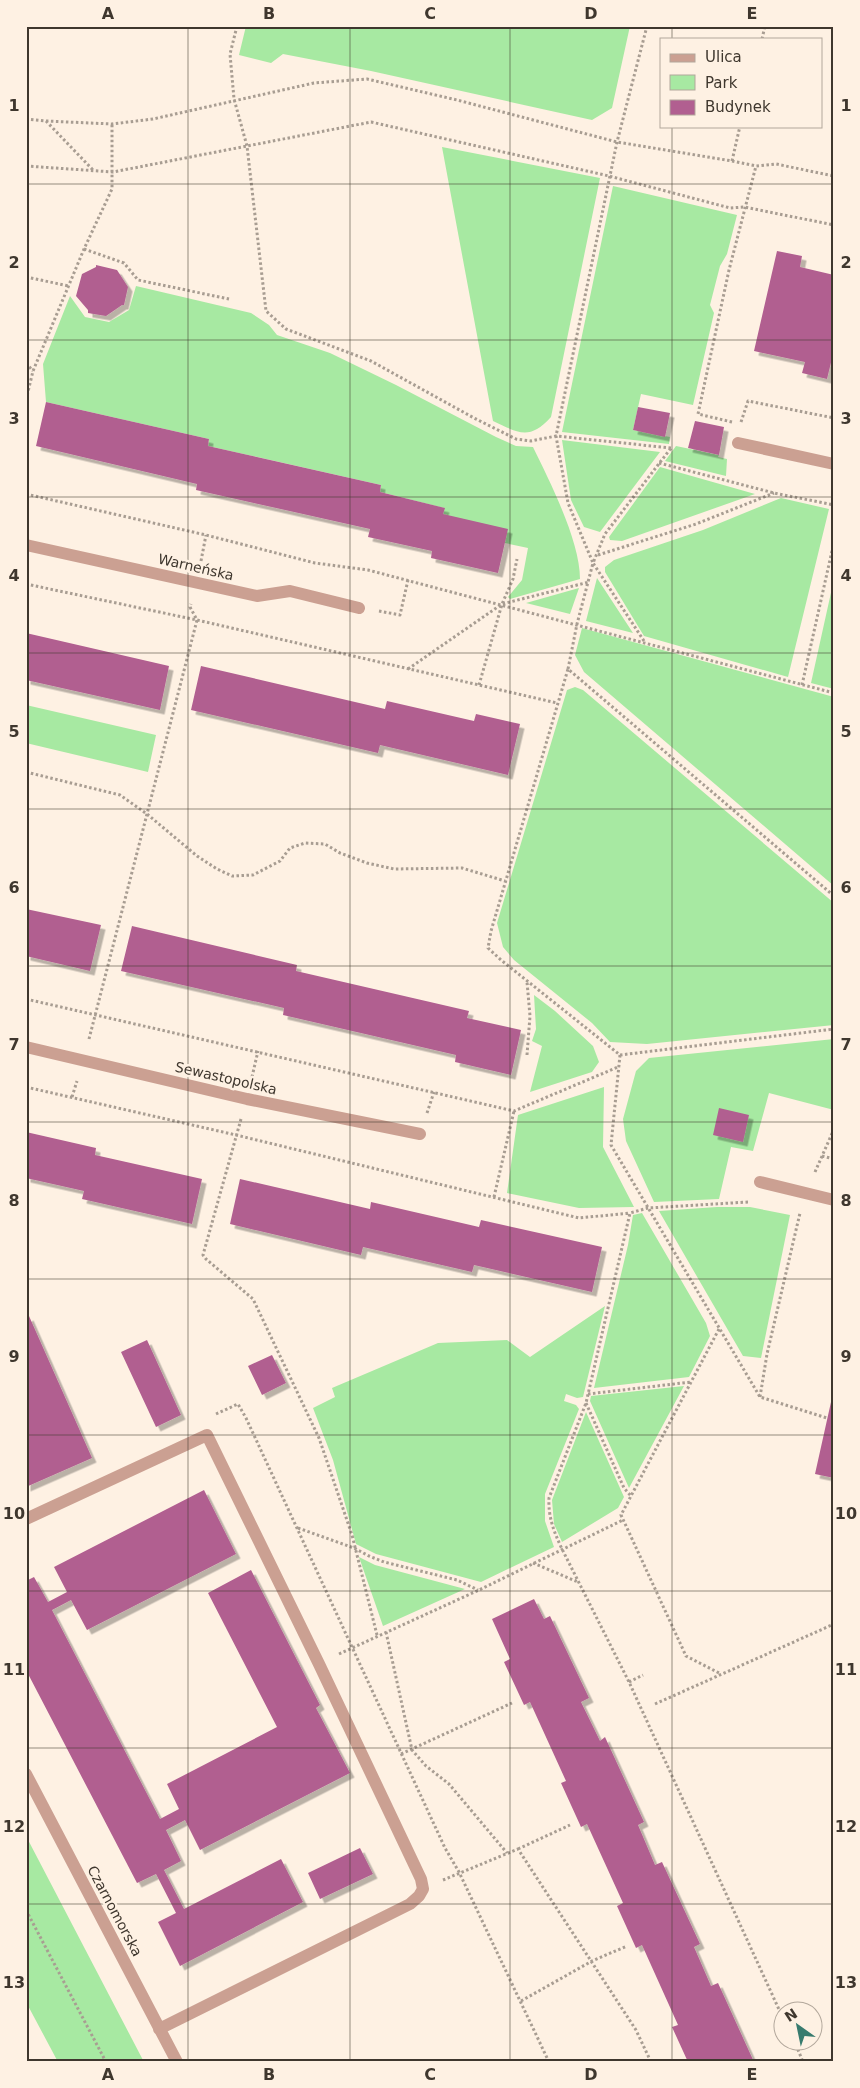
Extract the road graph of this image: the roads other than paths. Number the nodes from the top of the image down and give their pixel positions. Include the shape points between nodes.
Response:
1 (738, 443) road end
2 (834, 464) edge
3 (26, 545) edge
4 (359, 608) road end
5 (26, 1047) edge
6 (420, 1134) dead end
7 (760, 1182) dead end
8 (834, 1200) edge
9 (26, 1519) edge
10 (26, 1774) edge
11 (159, 2029) junction
12 (177, 2062) edge

1 - 2 street
3 - 4 street, Warneńska via 257,596 290,591
5 - 6 street, Sewastopolska via 246,1099
7 - 8 street
9 - 11 street via 207,1435 421,1879 423,1889 410,1904
10 - 11 street, Czarnomorska
11 - 12 street, Czarnomorska

